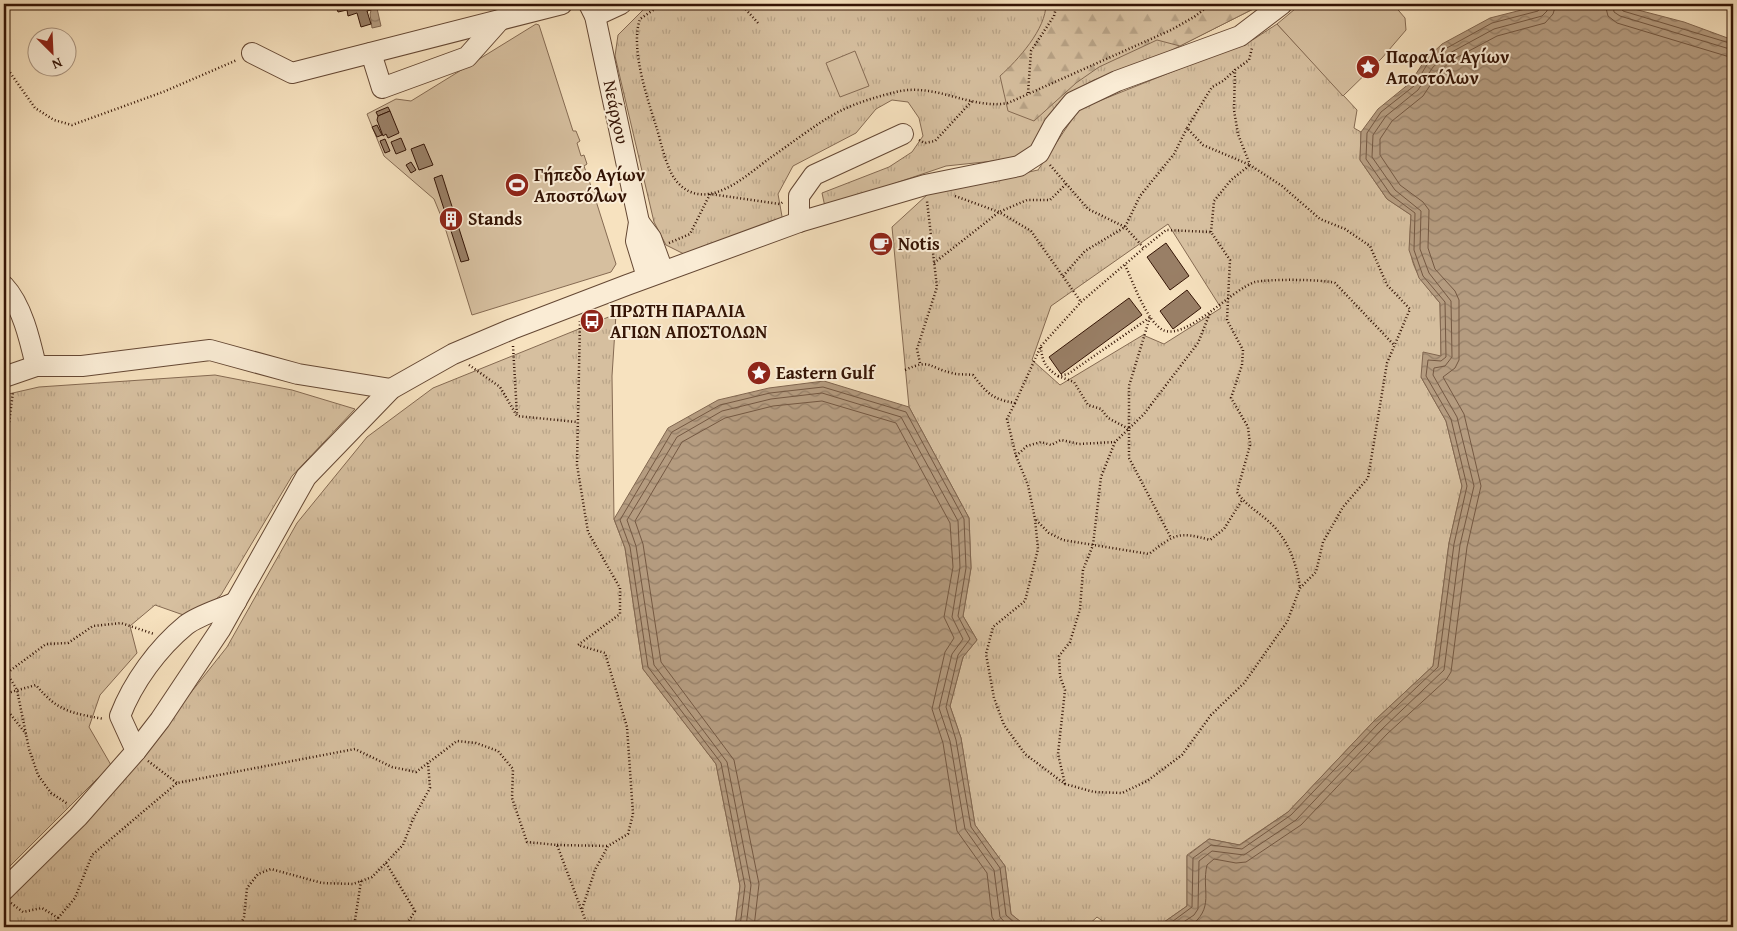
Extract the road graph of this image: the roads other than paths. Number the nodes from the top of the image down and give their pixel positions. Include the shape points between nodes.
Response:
1 (562, 4) edge
2 (622, 4) edge
3 (1282, 4) edge
4 (592, 10) edge
5 (500, 20) junction
6 (252, 53) road end
7 (371, 53) junction
8 (903, 134) road end
9 (799, 222) junction
10 (657, 262) junction
11 (4, 286) edge
12 (36, 366) junction
13 (8, 376) edge
14 (391, 388) junction
15 (236, 602) junction
16 (136, 751) junction
17 (7, 896) edge

1 - 5 street
2 - 4 street
3 - 9 street via 1240,36 1117,81 1073,102 1054,124 1039,153 1018,166 925,185
4 - 10 street, Νεάρχου via 639,222 636,241
5 - 7 street
5 - 7 street via 467,56 382,88
6 - 7 street via 292,73
8 - 9 street via 814,175 799,196
9 - 10 street
10 - 14 street via 627,285 453,354
11 - 12 street via 22,320
12 - 13 street
12 - 14 street via 82,366 210,350 298,374
14 - 15 street via 306,477
15 - 16 street
15 - 16 street via 187,624 128,693 120,716
16 - 17 street

